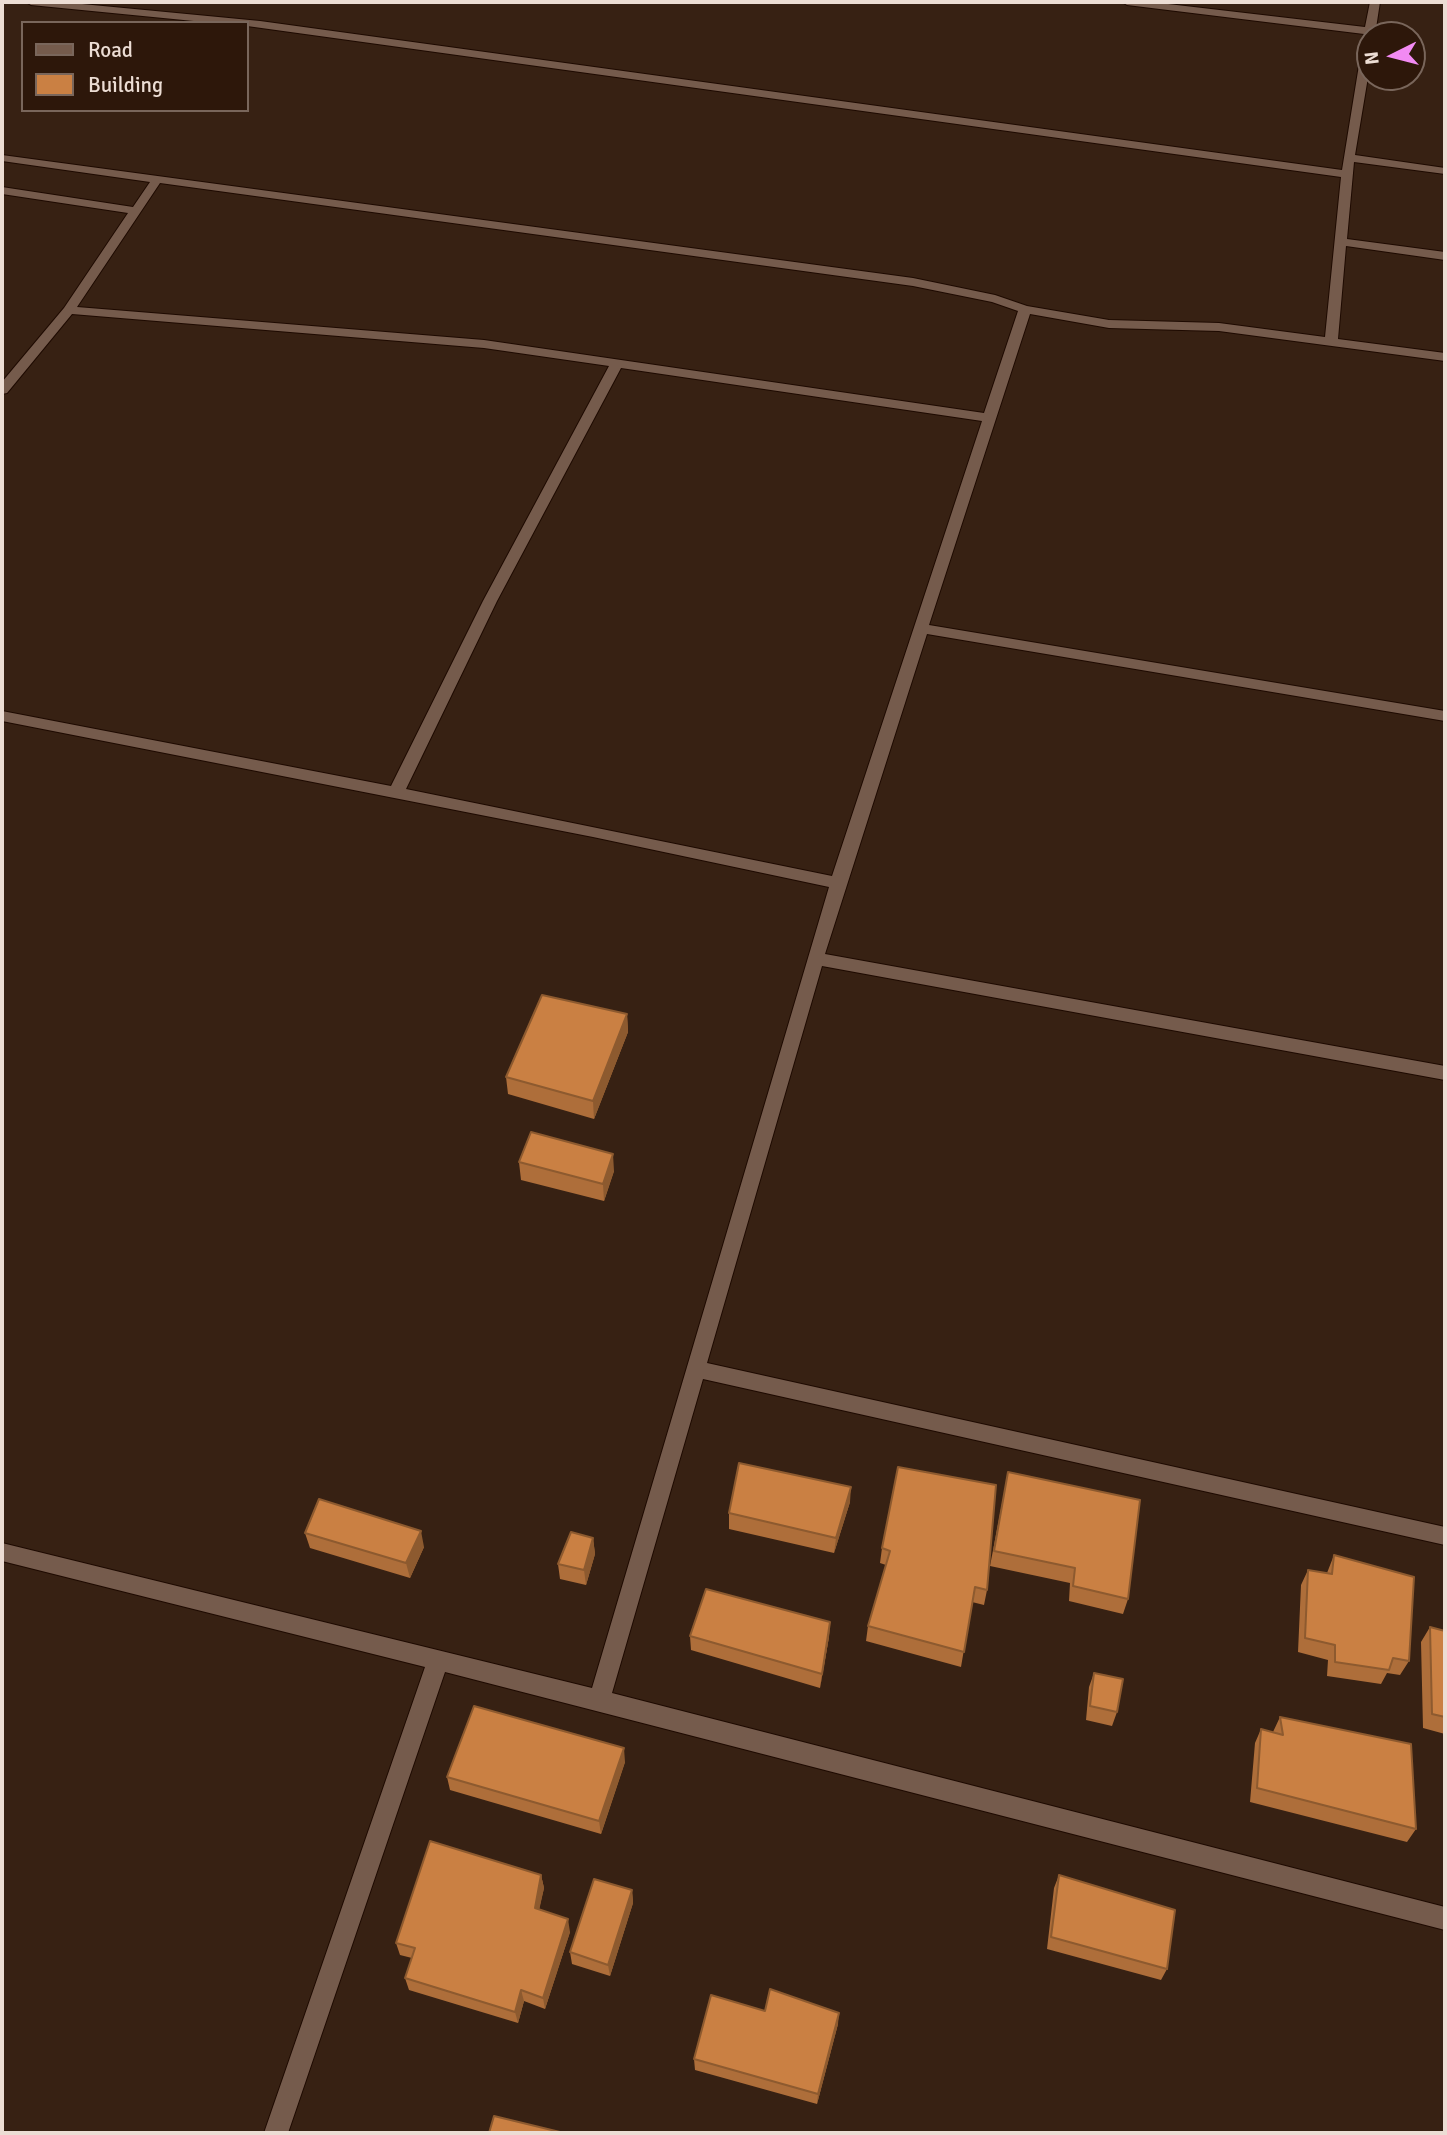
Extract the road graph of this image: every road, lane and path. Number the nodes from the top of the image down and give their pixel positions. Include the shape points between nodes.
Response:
1 (31, 2) edge
2 (1127, 2) edge
3 (1375, 2) edge
4 (229, 21) edge
5 (1370, 21) edge
6 (248, 23) edge
7 (1356, 30) edge
8 (1359, 91) edge
9 (2, 158) edge
10 (1349, 159) junction
11 (1445, 171) edge
12 (1348, 174) junction
13 (158, 178) junction
14 (2, 190) edge
15 (136, 211) junction
16 (1341, 242) junction
17 (1445, 256) edge
18 (1025, 309) junction
19 (69, 310) junction
20 (1331, 341) junction
21 (1445, 357) edge
22 (617, 363) junction
23 (2, 390) edge
24 (988, 418) junction
25 (920, 628) junction
26 (2, 716) edge
27 (1445, 716) edge
28 (396, 793) junction
29 (838, 883) junction
30 (816, 959) junction
31 (1445, 1073) edge
32 (696, 1369) junction
33 (1445, 1536) edge
34 (2, 1552) edge
35 (438, 1660) junction
36 (599, 1700) junction
37 (1445, 1919) edge
38 (276, 2133) edge

1 - 4 street
2 - 7 street
3 - 5 street
6 - 12 street
8 - 10 street
9 - 13 street
10 - 11 street
10 - 12 street
12 - 16 street
13 - 15 street
13 - 18 street via 913,282
14 - 15 street
15 - 19 street
16 - 17 street
16 - 20 street
18 - 20 street via 1109,324 1219,327
18 - 24 street
19 - 22 street via 484,344
19 - 23 street
20 - 21 street
22 - 24 street
22 - 28 street via 490,601
24 - 25 street
25 - 27 street
25 - 29 street
26 - 28 street
28 - 29 street
29 - 30 street
30 - 31 street
30 - 32 street
32 - 33 street
32 - 36 street
34 - 35 street
35 - 36 street
35 - 38 street
36 - 37 street

